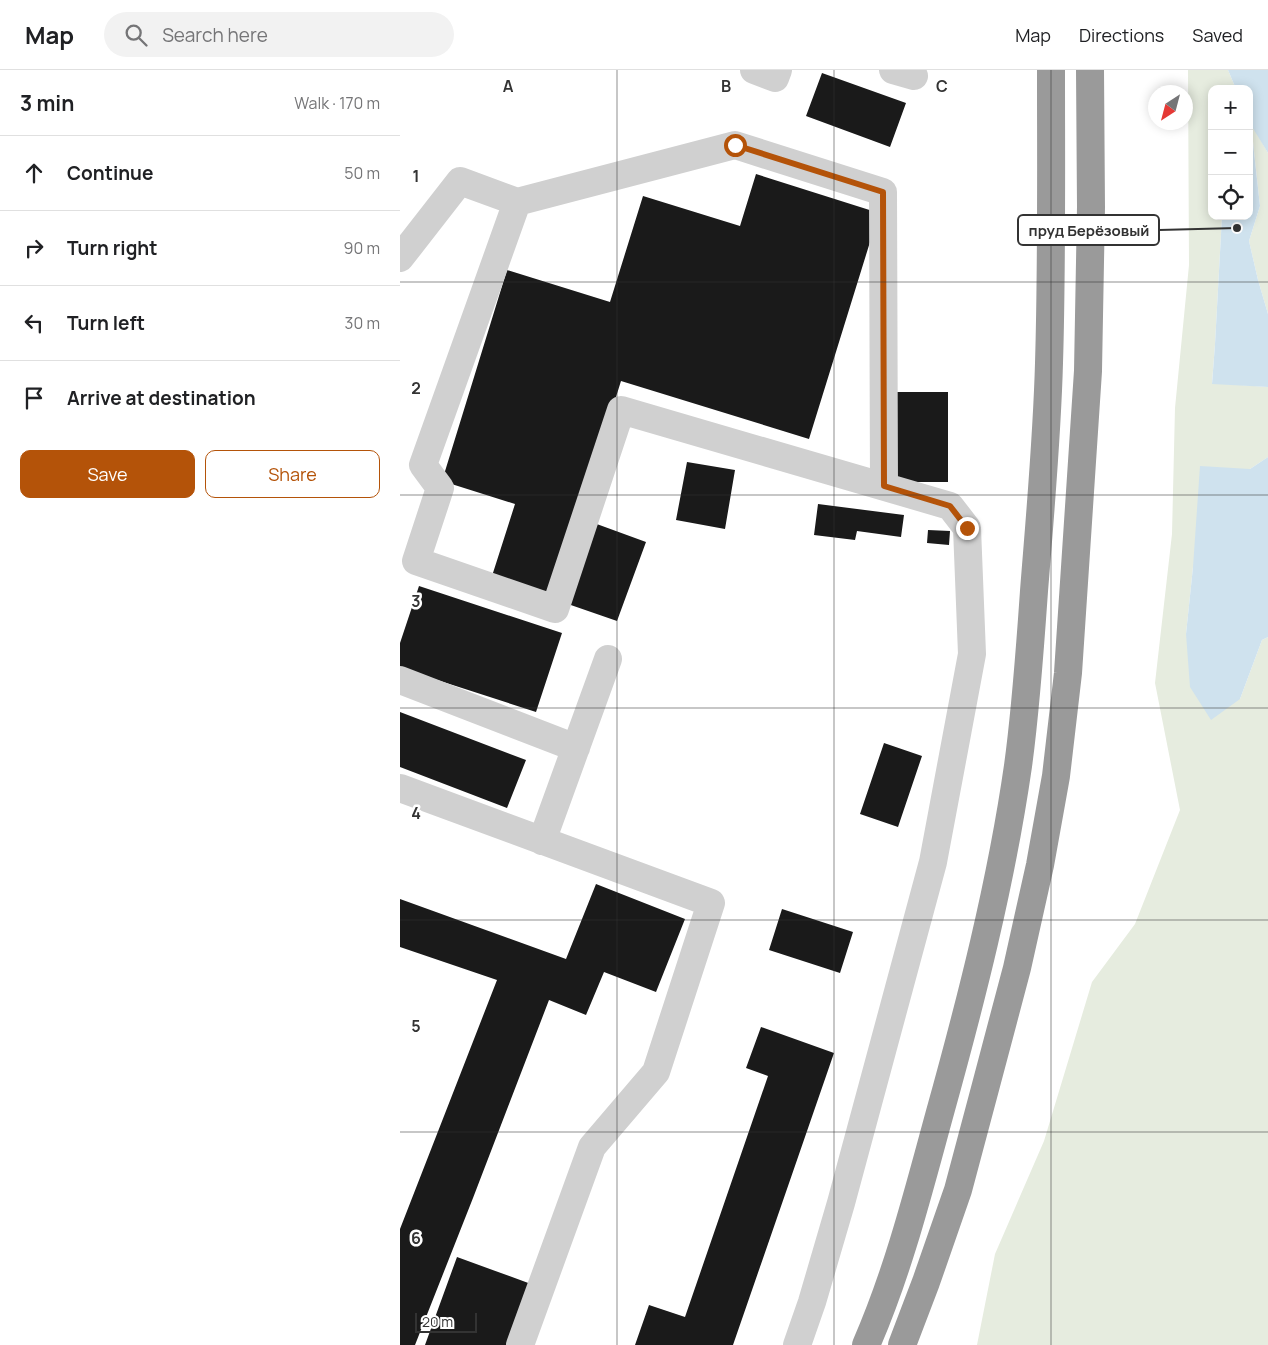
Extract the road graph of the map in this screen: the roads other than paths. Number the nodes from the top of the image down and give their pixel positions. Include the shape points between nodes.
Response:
1 (754, 70) edge
2 (778, 70) edge
3 (1051, 70) edge
4 (1090, 70) edge
5 (517, 202) junction
6 (400, 258) edge
7 (884, 486) junction
8 (608, 660) dead end
9 (400, 680) edge
10 (576, 748) junction
11 (400, 788) edge
12 (542, 841) junction
13 (926, 1282) junction
14 (866, 1343) edge
15 (520, 1345) edge
16 (797, 1345) edge
17 (902, 1345) edge
18 (915, 1345) edge

1 - 2 street via 776,78
3 - 14 highway via 1049,366 1040,523 1018,764 1006,842 950,1079 894,1268
4 - 13 highway via 1088,371 1068,673 1056,776 1017,968 958,1190
5 - 6 street via 460,181
5 - 7 street via 735,145 883,192
5 - 7 street via 422,465 440,488 416,561 555,609 621,410
7 - 16 street via 950,506 967,528 972,654 933,862 841,1203
8 - 10 street
9 - 10 street
10 - 12 street
11 - 12 street
12 - 15 street via 710,903 656,1072 592,1147
13 - 17 highway
13 - 18 street

